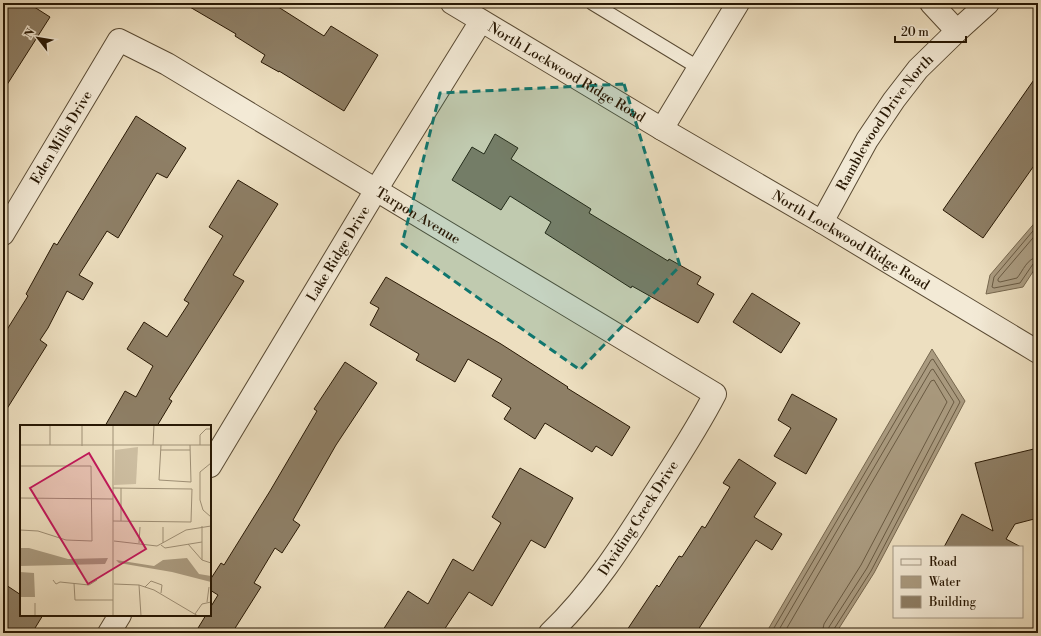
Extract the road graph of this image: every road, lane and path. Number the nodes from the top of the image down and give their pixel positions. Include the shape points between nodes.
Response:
1 (452, 3) edge
2 (592, 3) edge
3 (738, 3) edge
4 (931, 3) edge
5 (988, 3) edge
6 (481, 21) junction
7 (957, 31) junction
8 (120, 40) joint
9 (699, 68) junction
10 (662, 129) junction
11 (376, 190) junction
12 (822, 222) junction
13 (3, 234) edge
14 (1038, 352) edge
15 (715, 394) joint
16 (211, 464) edge
17 (119, 616) edge
18 (109, 633) edge
19 (550, 633) edge

1 - 6 street, North Lockwood Ridge Road
2 - 9 lane
3 - 9 street, North Lockwood Ridge Road
4 - 7 street
5 - 7 street, Ramblewood Drive North
6 - 10 street, North Lockwood Ridge Road
6 - 11 street, Lake Ridge Drive
7 - 12 street, Ramblewood Drive North via 918,69 894,100 867,140
8 - 11 street, Tarpon Avenue via 167,64
8 - 13 street, Eden Mills Drive
9 - 10 street, North Lockwood Ridge Road
10 - 12 street, North Lockwood Ridge Road
11 - 15 street, Tarpon Avenue
11 - 16 street, Lake Ridge Drive
12 - 14 street, North Lockwood Ridge Road
15 - 19 street, Dividing Creek Drive via 700,423 617,553 586,594
17 - 18 street

